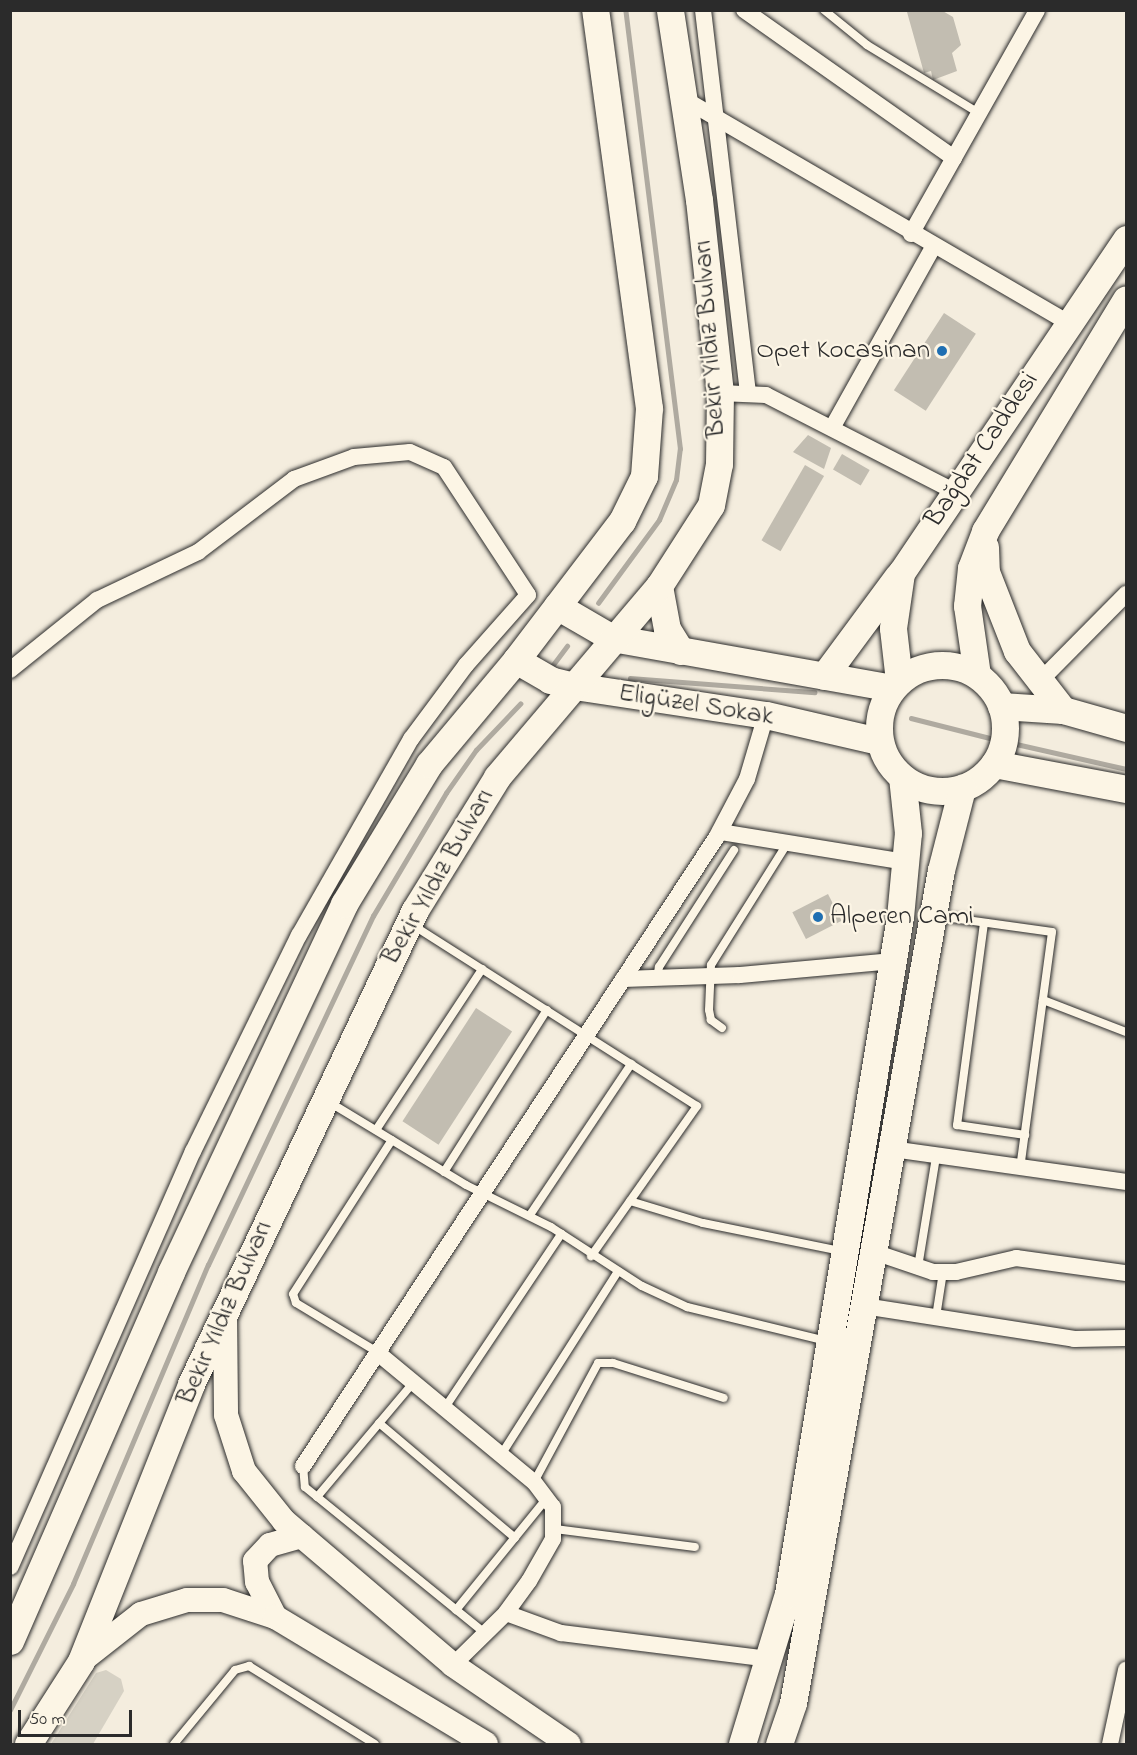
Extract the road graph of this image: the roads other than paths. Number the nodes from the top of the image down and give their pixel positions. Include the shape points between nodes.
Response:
1 (595, 10) edge
2 (670, 10) edge
3 (703, 10) edge
4 (744, 10) edge
5 (824, 10) edge
6 (1037, 10) edge
7 (684, 99) junction
8 (979, 113) junction
9 (716, 121) junction
10 (954, 158) junction
11 (911, 234) junction
12 (1126, 239) edge
13 (933, 247) junction
14 (1126, 299) edge
15 (1067, 322) junction
16 (720, 393) junction
17 (748, 393) junction
18 (832, 428) junction
19 (954, 491) junction
20 (985, 531) junction
21 (901, 573) junction
22 (659, 586) junction
23 (1126, 594) edge
24 (528, 595) junction
25 (557, 606) junction
26 (612, 638) junction
27 (681, 651) junction
28 (516, 660) junction
29 (10, 670) edge
30 (976, 675) junction
31 (824, 676) junction
32 (1039, 682) junction
33 (896, 685) junction
34 (574, 686) junction
35 (1001, 706) junction
36 (1063, 710) junction
37 (766, 715) junction
38 (1126, 728) edge
39 (879, 741) junction
40 (994, 764) junction
41 (902, 777) junction
42 (962, 788) junction
43 (1126, 789) edge
44 (720, 832) junction
45 (787, 844) junction
46 (734, 850) dead end
47 (905, 862) junction
48 (933, 916) junction
49 (408, 922) junction
50 (984, 923) junction
51 (893, 961) junction
52 (482, 969) junction
53 (710, 976) junction
54 (623, 979) junction
55 (657, 979) junction
56 (1042, 1000) junction
57 (547, 1010) junction
58 (722, 1028) dead end
59 (1126, 1032) edge
60 (586, 1035) junction
61 (631, 1064) junction
62 (324, 1099) junction
63 (376, 1130) junction
64 (1025, 1134) junction
65 (392, 1140) junction
66 (892, 1149) junction
67 (936, 1157) junction
68 (1020, 1168) junction
69 (444, 1172) junction
70 (1126, 1182) edge
71 (483, 1194) junction
72 (630, 1201) junction
73 (530, 1215) junction
74 (561, 1234) junction
75 (844, 1252) junction
76 (874, 1252) junction
77 (591, 1256) junction
78 (918, 1267) junction
79 (618, 1271) junction
80 (943, 1272) junction
81 (1126, 1273) edge
82 (864, 1306) junction
83 (225, 1311) junction
84 (936, 1317) junction
85 (1126, 1338) edge
86 (830, 1342) junction
87 (379, 1354) junction
88 (413, 1383) junction
89 (724, 1398) dead end
90 (444, 1409) junction
91 (379, 1423) junction
92 (501, 1455) junction
93 (303, 1466) joint
94 (534, 1482) junction
95 (316, 1497) junction
96 (547, 1498) junction
97 (555, 1529) junction
98 (302, 1536) junction
99 (515, 1538) junction
100 (694, 1547) dead end
101 (10, 1567) edge
102 (456, 1610) junction
103 (506, 1613) junction
104 (275, 1617) junction
105 (13, 1631) edge
106 (486, 1635) junction
107 (770, 1659) junction
108 (81, 1661) junction
109 (453, 1665) junction
110 (1126, 1670) edge
111 (28, 1744) edge
112 (174, 1744) edge
113 (375, 1744) edge
114 (486, 1744) edge
115 (569, 1744) edge
116 (742, 1744) edge
117 (779, 1744) edge
118 (1110, 1744) edge

1 - 25 main road via 650,443 644,476 631,507
2 - 7 main road, Bekir Yıldız Bulvarı
3 - 9 street
4 - 10 street
5 - 8 lane via 867,45
6 - 8 street
7 - 9 street
7 - 16 main road, Bekir Yıldız Bulvarı
8 - 10 street
9 - 11 street
9 - 17 street
10 - 11 street
11 - 13 street
12 - 15 main road, Bağdat Caddesi
13 - 15 street
13 - 18 street
14 - 20 main road, Bağdat Caddesi
15 - 19 main road, Bağdat Caddesi
16 - 17 street
16 - 22 main road, Bekir Yıldız Bulvarı via 719,464 711,505
17 - 18 street via 766,394
18 - 19 street
19 - 21 main road, Bağdat Caddesi
20 - 30 main road, Bağdat Caddesi via 971,568 967,606
20 - 32 main road via 986,572 997,609 1017,651
21 - 31 main road
21 - 33 main road, Bağdat Caddesi via 893,628
22 - 26 main road, Bekir Yıldız Bulvarı
22 - 27 main road via 667,629
23 - 32 street
24 - 25 street
24 - 29 street via 444,467 410,453 354,458 294,479 198,552 97,600
24 - 101 street via 466,665 411,739 299,935 193,1151
25 - 26 main road, Eligüzel Sokak
25 - 28 main road
26 - 27 main road, Eligüzel Sokak
26 - 34 main road, Bekir Yıldız Bulvarı
27 - 31 main road, Eligüzel Sokak
28 - 34 main road, Eligüzel Sokak via 550,680
28 - 105 main road via 424,772 339,914 171,1272
30 - 33 main road via 938,664 917,669
30 - 35 main road
31 - 33 main road, Eligüzel Sokak
32 - 36 main road
33 - 39 main road via 879,719
34 - 37 main road, Eligüzel Sokak
34 - 49 main road, Bekir Yıldız Bulvarı via 497,777
35 - 36 main road
35 - 40 main road via 1005,726
36 - 38 main road
37 - 39 main road, Eligüzel Sokak
37 - 44 street via 747,779
39 - 41 main road
40 - 42 main road
40 - 43 main road
41 - 42 main road via 921,788
41 - 47 main road via 908,833
42 - 48 main road
44 - 45 street
44 - 54 street
45 - 47 street
45 - 53 lane via 711,965
46 - 55 lane via 659,967
47 - 51 main road
48 - 50 lane
48 - 66 main road
49 - 52 lane
49 - 62 main road, Bekir Yıldız Bulvarı
50 - 56 lane via 1052,932
50 - 64 lane via 957,1125
51 - 53 street
51 - 75 main road
52 - 57 lane
52 - 63 lane
53 - 55 street
53 - 58 lane via 711,1020
54 - 55 street
54 - 60 street
56 - 59 lane
56 - 64 lane
57 - 60 lane
57 - 69 lane
60 - 61 lane
60 - 71 street
61 - 72 lane via 697,1106
61 - 73 lane
62 - 63 lane
62 - 83 main road, Bekir Yıldız Bulvarı
63 - 65 lane
64 - 68 lane
65 - 69 lane
65 - 87 lane via 293,1294 296,1303
66 - 67 street
66 - 76 main road
67 - 68 street
67 - 78 lane
68 - 70 street
69 - 71 lane
71 - 73 lane
71 - 87 street
72 - 75 lane via 702,1223
72 - 77 lane
73 - 74 lane
74 - 77 lane
74 - 90 lane
75 - 86 main road
76 - 78 street
76 - 82 main road
77 - 79 lane
78 - 80 street
79 - 86 lane via 687,1307
79 - 92 lane
80 - 81 street via 1016,1258
80 - 84 lane
82 - 84 street
82 - 117 main road via 793,1703
83 - 98 street via 226,1414 244,1471
83 - 108 main road, Bekir Yıldız Bulvarı via 190,1384
84 - 85 street via 1074,1339
86 - 107 main road via 788,1594
87 - 88 street
87 - 93 street
88 - 90 street
88 - 91 lane
89 - 94 lane via 613,1363 598,1363
90 - 92 street
91 - 95 lane
91 - 99 lane
92 - 94 street
93 - 95 lane via 302,1482
94 - 96 street
95 - 102 lane
96 - 97 street
96 - 99 lane
97 - 100 lane
97 - 103 street via 546,1552
98 - 104 street via 270,1545 255,1561 256,1582
98 - 109 street
99 - 102 lane
102 - 106 lane
103 - 106 street
103 - 107 street via 561,1633
104 - 108 street via 223,1600 187,1600 141,1614
104 - 114 street
106 - 109 street
107 - 116 main road
108 - 111 main road, Bekir Yıldız Bulvarı
109 - 115 street
110 - 118 street
112 - 113 lane via 229,1677 249,1666

